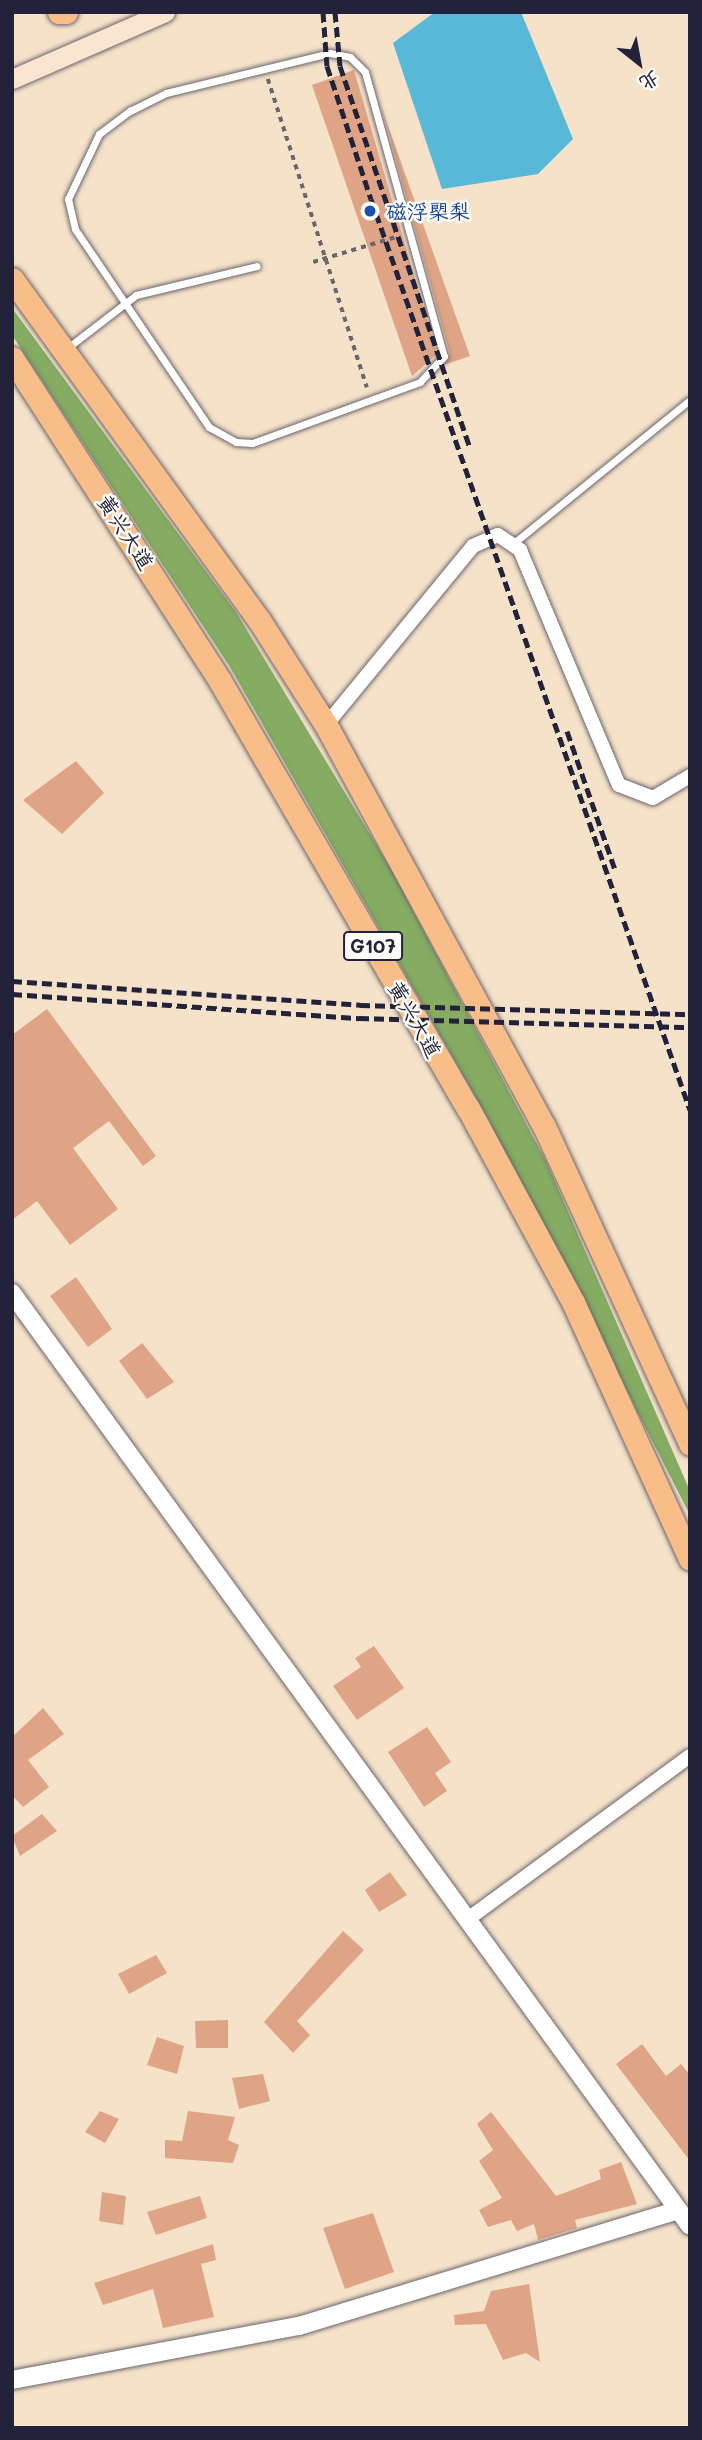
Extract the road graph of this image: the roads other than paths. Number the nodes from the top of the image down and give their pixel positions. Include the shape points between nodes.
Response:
1 (165, 12) edge
2 (66, 53) junction
3 (12, 79) edge
4 (12, 91) edge
5 (257, 266) dead end
6 (12, 279) edge
7 (124, 303) junction
8 (65, 349) junction
9 (12, 358) edge
10 (690, 400) edge
11 (514, 542) junction
12 (326, 725) junction
13 (690, 776) edge
14 (12, 1293) edge
15 (690, 1444) edge
16 (690, 1559) edge
17 (690, 1756) edge
18 (468, 1919) junction
19 (678, 2210) junction
20 (690, 2226) edge
21 (12, 2380) edge

1 - 2 main road
2 - 3 main road
2 - 4 main road
5 - 7 lane
6 - 8 highway, G107
7 - 7 lane via 70,220 68,199 84,156 99,134 166,93 330,53 350,57 365,72 444,344 431,376 252,443 222,437
7 - 8 lane
8 - 12 highway, G107
9 - 16 highway, 黄兴大道 / G107 via 220,681 468,1108 572,1302
10 - 11 lane
11 - 12 street via 498,535 480,540
11 - 13 street via 619,785 653,798
12 - 15 highway, G107 via 544,1126
14 - 18 street
17 - 18 street
18 - 19 street
19 - 20 street
19 - 21 street via 299,2326

